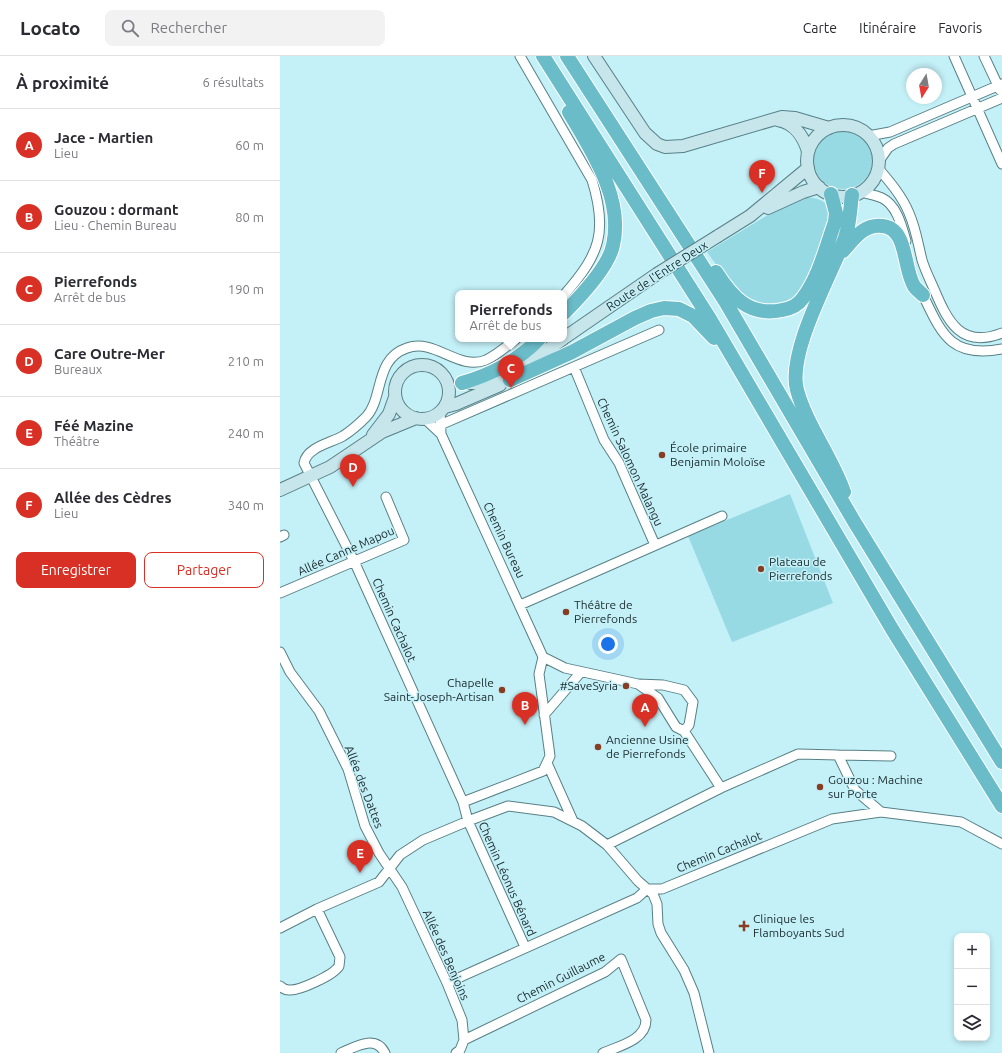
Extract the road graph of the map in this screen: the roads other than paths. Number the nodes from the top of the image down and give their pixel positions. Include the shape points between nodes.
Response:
1 (520, 56) edge
2 (537, 56) edge
3 (543, 56) edge
4 (567, 56) edge
5 (575, 56) edge
6 (594, 56) edge
7 (954, 56) edge
8 (984, 56) edge
9 (1000, 85) edge
10 (1002, 95) edge
11 (971, 96) junction
12 (1002, 98) edge
13 (978, 110) junction
14 (773, 119) junction
15 (829, 128) junction
16 (868, 136) junction
17 (808, 151) junction
18 (878, 164) junction
19 (1002, 164) edge
20 (808, 168) junction
21 (825, 191) junction
22 (857, 194) junction
23 (750, 216) junction
24 (835, 260) junction
25 (567, 291) edge
26 (923, 294) junction
27 (567, 311) edge
28 (659, 330) dead end
29 (1002, 333) edge
30 (567, 336) edge
31 (512, 342) edge
32 (536, 342) edge
33 (559, 342) edge
34 (1002, 349) edge
35 (574, 367) junction
36 (521, 368) junction
37 (446, 379) junction
38 (510, 380) junction
39 (746, 382) junction
40 (462, 383) junction
41 (396, 397) junction
42 (443, 410) junction
43 (420, 419) junction
44 (441, 429) junction
45 (369, 440) junction
46 (310, 476) junction
47 (280, 490) edge
48 (386, 497) dead end
49 (722, 516) dead end
50 (855, 523) junction
51 (656, 545) junction
52 (354, 561) junction
53 (280, 593) edge
54 (520, 605) junction
55 (280, 652) edge
56 (543, 658) junction
57 (581, 672) junction
58 (638, 684) junction
59 (544, 715) junction
60 (684, 732) junction
61 (838, 755) junction
62 (891, 756) dead end
63 (1002, 762) edge
64 (547, 763) junction
65 (721, 788) junction
66 (464, 802) junction
67 (1002, 806) edge
68 (881, 812) junction
69 (468, 821) junction
70 (573, 821) junction
71 (1002, 844) edge
72 (607, 845) junction
73 (390, 869) junction
74 (647, 889) junction
75 (317, 909) junction
76 (280, 928) edge
77 (525, 947) junction
78 (447, 983) junction
79 (280, 986) edge
80 (464, 1040) junction
81 (341, 1053) edge
82 (386, 1053) edge
83 (456, 1053) edge
84 (603, 1053) edge
85 (709, 1053) edge

1 - 25 street via 592,180 598,200 600,234 594,254
2 - 27 highway via 601,167 615,222 613,245 603,266
3 - 39 highway via 710,319
4 - 50 highway via 724,301
5 - 21 highway via 720,279 739,301 752,310 772,312 790,309 802,300 816,276 836,222 836,213
6 - 14 main road via 645,133 665,147 683,146
7 - 11 street
8 - 9 street
9 - 10 street
9 - 11 street
11 - 13 street
11 - 16 street via 890,132
12 - 13 street
13 - 18 street via 894,144 888,148
13 - 19 street
14 - 15 main road via 789,117
14 - 17 main road via 794,127
15 - 16 main road via 846,125
15 - 17 main road via 820,133
16 - 18 main road via 877,151
17 - 20 main road
18 - 22 main road via 873,180
18 - 29 street via 909,212 917,233 922,261 948,321 964,333 979,338
20 - 21 main road via 814,182
20 - 23 main road, Route de l'Entre Deux
21 - 22 main road via 838,196
21 - 23 main road, Route de l'Entre Deux via 802,192
22 - 24 highway
22 - 26 street via 883,198 899,217 916,280
23 - 30 main road, Route de l'Entre Deux, bridge via 657,274
24 - 26 highway via 863,230 876,225 886,226 895,232 901,242 914,285
24 - 50 highway via 798,350 795,371 797,389 804,408 840,479
26 - 34 street via 943,334 954,344 978,352
28 - 35 street
31 - 46 street, Chemin Cachalot via 486,360 475,363 463,361 430,347 406,348 396,354 379,380 373,406 367,416 341,437 321,445 305,458 304,463
32 - 40 highway via 526,352 487,376
33 - 36 main road, Route de l'Entre Deux
35 - 44 street
35 - 51 street, Chemin Salomon Malangu via 604,440 619,463
36 - 38 main road, Route de l'Entre Deux
36 - 40 main road, Route de l'Entre Deux via 483,383
37 - 40 main road, Route de l'Entre Deux
37 - 41 main road via 440,371 432,367 413,366 399,378 395,388
37 - 42 main road via 449,398
38 - 39 highway via 572,352 636,318 664,308 679,309 693,316 709,331
38 - 42 main road, Route de l'Entre Deux
39 - 67 highway via 892,629
41 - 43 main road via 403,410
41 - 45 main road via 388,414
42 - 43 main road
42 - 44 street, Chemin Bureau
43 - 44 street, Chemin Bureau
43 - 45 main road via 382,432
44 - 54 street, Chemin Bureau
45 - 46 main road via 337,463
46 - 47 main road
46 - 52 street, Chemin Cachalot
48 - 52 street, Allée Canne Mapou via 404,540
49 - 51 street, Chemin Salomon Malangu
50 - 63 highway
51 - 54 street, Chemin Salomon Malangu
52 - 53 street, Allée Canne Mapou
52 - 66 street, Chemin Cachalot
54 - 56 street, Chemin Bureau
55 - 73 street, Allée des Dattes via 290,672 319,711 348,769 365,826
56 - 57 street
56 - 59 street via 539,674
57 - 58 street
57 - 59 street
58 - 60 street via 658,698 676,726
58 - 60 street via 663,685 684,690 693,702 689,725
59 - 64 street via 550,756
60 - 65 street
61 - 62 street
61 - 65 street via 798,754
61 - 68 street via 855,790
64 - 66 street via 544,771
64 - 70 street
65 - 72 street
66 - 69 street, Chemin Cachalot
68 - 71 street, Chemin Cachalot via 961,822
68 - 74 street, Chemin Cachalot via 832,819 662,889
69 - 70 street via 508,806 554,812
69 - 73 street via 400,855
69 - 77 street, Chemin Léonus Bénard
70 - 72 street
72 - 74 street
73 - 75 street via 379,882
73 - 78 street, Allée des Benjoins via 402,887
74 - 77 street via 637,898
74 - 85 street via 653,894 657,904 661,933 684,970 694,993
75 - 76 street
75 - 79 street via 340,957 339,966 332,974 294,990
77 - 78 street
78 - 80 street, Allée des Benjoins via 462,1020
80 - 83 street
80 - 84 street, Chemin Guillaume via 605,972 621,959 646,1020 646,1028 641,1035
81 - 82 street via 370,1042 379,1045

